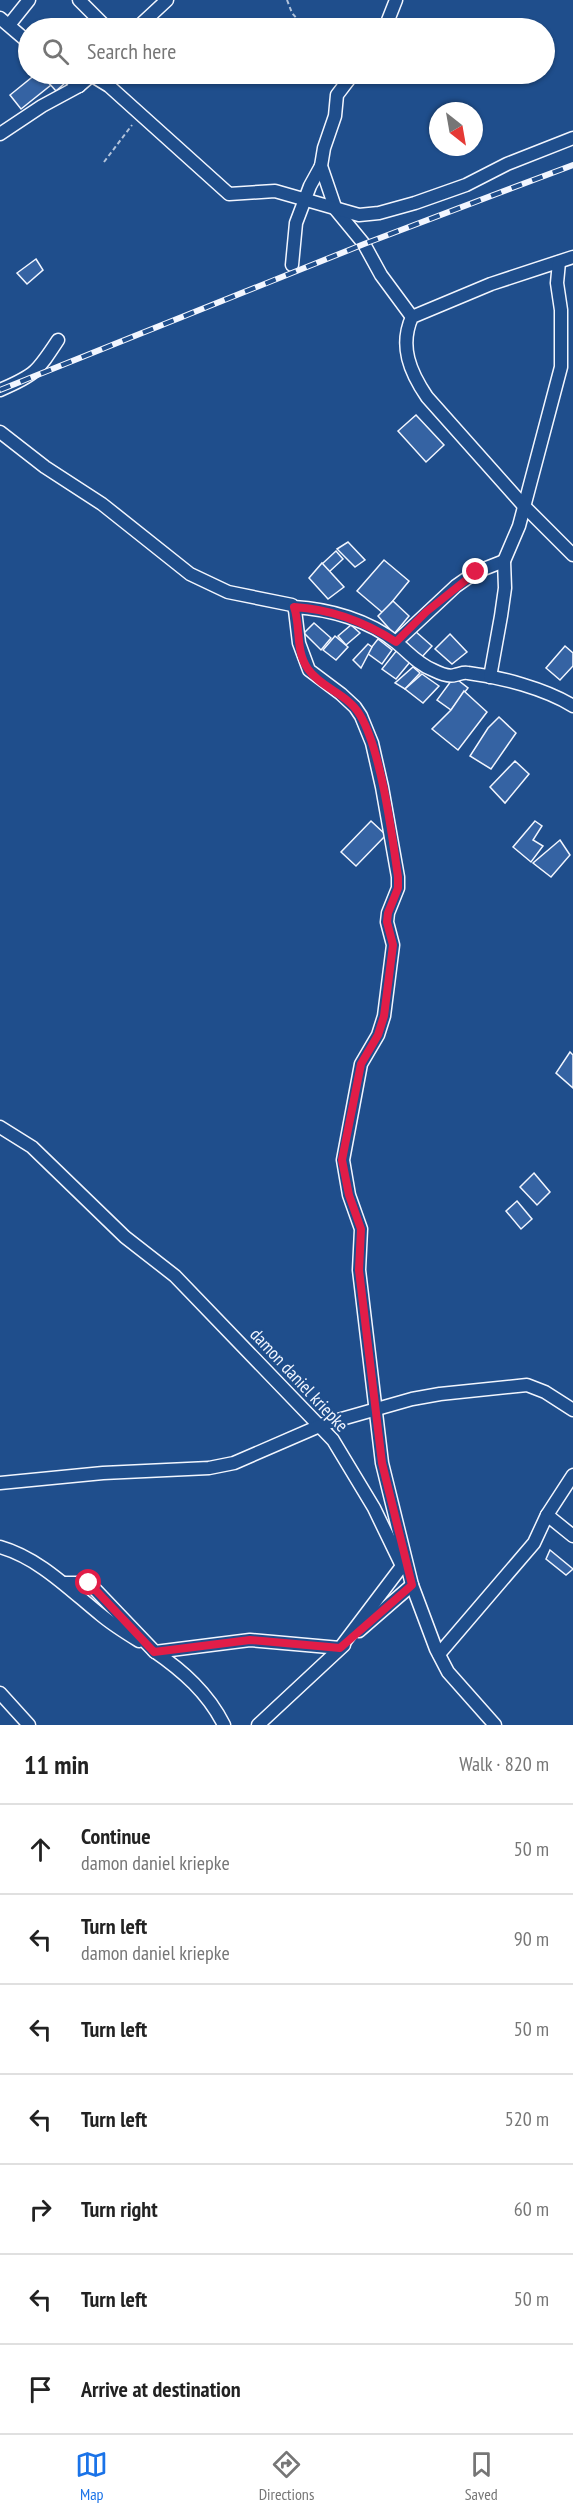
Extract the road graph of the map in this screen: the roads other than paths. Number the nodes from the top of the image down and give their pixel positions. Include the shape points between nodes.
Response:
1 (29, 0) edge
2 (79, 0) edge
3 (167, 0) edge
4 (396, 0) edge
5 (97, 18) edge
6 (148, 18) edge
7 (389, 18) edge
8 (4, 21) edge
9 (18, 33) edge
10 (77, 84) edge
11 (105, 84) edge
12 (345, 84) edge
13 (79, 86) joint
14 (0, 134) edge
15 (573, 138) edge
16 (321, 166) junction
17 (303, 201) junction
18 (336, 210) junction
19 (573, 257) edge
20 (559, 262) junction
21 (292, 265) dead end
22 (412, 317) junction
23 (58, 340) dead end
24 (0, 390) edge
25 (0, 432) edge
26 (524, 506) junction
27 (573, 555) edge
28 (504, 561) junction
29 (294, 607) junction
30 (396, 642) junction
31 (490, 677) junction
32 (573, 706) edge
33 (0, 1127) edge
34 (377, 1408) junction
35 (573, 1410) edge
36 (320, 1426) junction
37 (573, 1474) edge
38 (0, 1483) edge
39 (547, 1515) junction
40 (573, 1536) edge
41 (0, 1547) edge
42 (412, 1585) junction
43 (340, 1648) junction
44 (154, 1652) junction
45 (439, 1654) junction
46 (0, 1693) edge
47 (29, 1725) edge
48 (224, 1725) edge
49 (258, 1725) edge
50 (495, 1725) edge

1 - 8 street
2 - 5 street
3 - 6 street
4 - 7 street
8 - 9 street
10 - 13 street
11 - 17 street via 229,194 275,191
12 - 16 street via 337,95
13 - 14 street
15 - 18 street via 415,203 359,215
16 - 17 street
16 - 18 street
17 - 18 street
17 - 21 street via 296,223
18 - 22 street via 364,244
19 - 20 street
20 - 22 street via 491,284
20 - 26 street via 561,367
22 - 26 street via 405,346 415,379 446,420
23 - 24 street via 40,368
25 - 29 street via 102,504 190,574 228,592
26 - 27 street
26 - 28 street
28 - 30 street via 476,572 456,586
28 - 31 street via 505,588
29 - 30 street via 338,614
29 - 34 street via 299,643 309,670 355,707 368,734 398,877 387,922 393,945 384,1016 361,1064 342,1160 361,1229 359,1270
30 - 31 street via 434,671
31 - 32 street via 560,698
33 - 36 street, damon daniel kriepke via 32,1147 125,1237 175,1276
34 - 35 street via 440,1394 527,1385
34 - 36 street
34 - 42 street via 382,1463
36 - 38 street via 234,1463 209,1468
36 - 43 street, damon daniel kriepke via 333,1440 374,1508 402,1566
37 - 39 street
39 - 40 street
39 - 45 street via 534,1543
41 - 44 street via 64,1583 120,1630
42 - 43 street
42 - 45 street
43 - 44 street via 250,1640
43 - 49 street
44 - 48 street via 192,1680 215,1707
45 - 50 street via 448,1672
46 - 47 street

